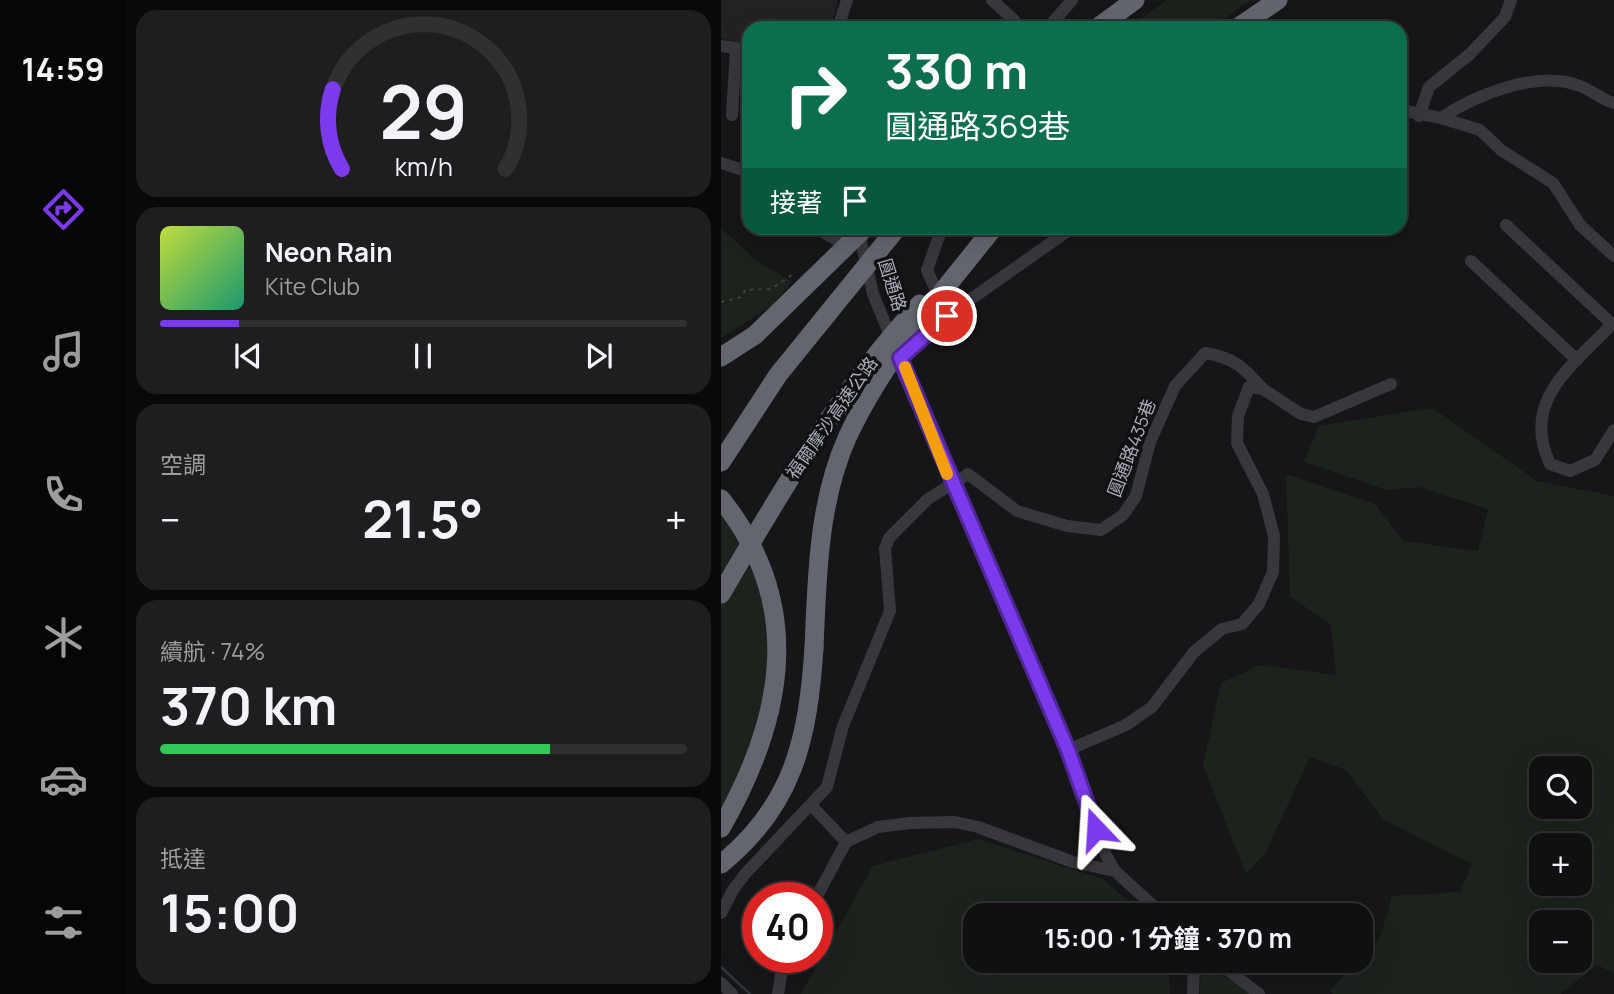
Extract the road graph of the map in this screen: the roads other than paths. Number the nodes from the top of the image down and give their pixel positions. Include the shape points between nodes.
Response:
1 (847, 0) edge
2 (992, 0) edge
3 (1072, 0) edge
4 (1135, 0) edge
5 (1278, 0) edge
6 (1511, 0) edge
7 (1014, 20) dead end
8 (840, 21) edge
9 (1054, 21) edge
10 (1106, 21) edge
11 (1247, 21) edge
12 (721, 47) edge
13 (742, 50) edge
14 (742, 56) edge
15 (1614, 103) edge
16 (1407, 112) edge
17 (732, 115) dead end
18 (1419, 116) junction
19 (1441, 118) junction
20 (721, 163) edge
21 (742, 170) edge
22 (1506, 225) dead end
23 (828, 235) edge
24 (863, 235) edge
25 (891, 235) edge
26 (940, 235) edge
27 (987, 235) edge
28 (988, 235) edge
29 (1062, 235) edge
30 (1614, 256) edge
31 (1471, 261) dead end
32 (947, 316) junction
33 (721, 357) edge
34 (900, 358) junction
35 (1577, 360) junction
36 (1391, 384) dead end
37 (1263, 388) junction
38 (1614, 430) edge
39 (721, 462) edge
40 (951, 484) junction
41 (721, 499) edge
42 (721, 594) edge
43 (1068, 750) junction
44 (811, 805) junction
45 (721, 828) edge
46 (846, 842) junction
47 (721, 864) edge
48 (1115, 871) junction
49 (825, 882) edge
50 (1150, 903) edge
51 (721, 914) edge
52 (781, 973) edge
53 (1194, 973) edge
54 (1232, 973) edge
55 (721, 983) edge
56 (731, 994) edge
57 (778, 994) edge
58 (1193, 994) edge
59 (1259, 994) edge

1 - 8 street
2 - 7 street
3 - 9 street
4 - 10 highway
5 - 11 highway
6 - 18 street via 1505,17 1429,87
12 - 13 street
14 - 17 street
15 - 19 street via 1580,86 1555,80 1524,81 1459,106
16 - 18 street
18 - 19 street
19 - 30 street via 1480,130 1501,150 1553,183 1580,225
20 - 21 street
22 - 35 street via 1612,324
23 - 24 street via 837,240
24 - 33 highway, bridge via 755,335
24 - 34 street, 圓通路 via 873,294
25 - 39 highway, bridge via 799,347
26 - 32 street via 927,270
27 - 42 highway, 福爾摩沙高速公路, bridge via 914,310 845,395
28 - 47 highway, bridge via 901,348 846,439 822,531 807,720 788,782 773,811 747,843
29 - 32 street
31 - 35 street
32 - 34 street
34 - 40 street, 圓通路
35 - 38 street via 1559,376 1542,411 1540,442 1550,464 1570,471 1595,460
36 - 37 street via 1314,417 1301,414
37 - 40 street, 圓通路435巷 via 1228,357 1205,353 1175,386 1150,442 1136,496 1123,515 1101,530 1017,512 968,474
37 - 43 street via 1249,387 1238,416 1237,443 1263,494 1274,536 1273,572 1259,604 1243,624 1222,629 1194,652 1152,707 1126,725
40 - 43 street, 圓通路
40 - 44 street via 928,499 889,538 885,548 890,611 843,726 827,787
41 - 45 highway via 746,530 764,568 776,622 778,675 757,755
43 - 48 street, 圓通路
44 - 46 street
44 - 51 street via 745,874
46 - 48 street via 878,827 955,822 1073,862
46 - 49 street
48 - 50 street, 圓通路
52 - 57 street
53 - 58 street
54 - 59 street
55 - 56 street

